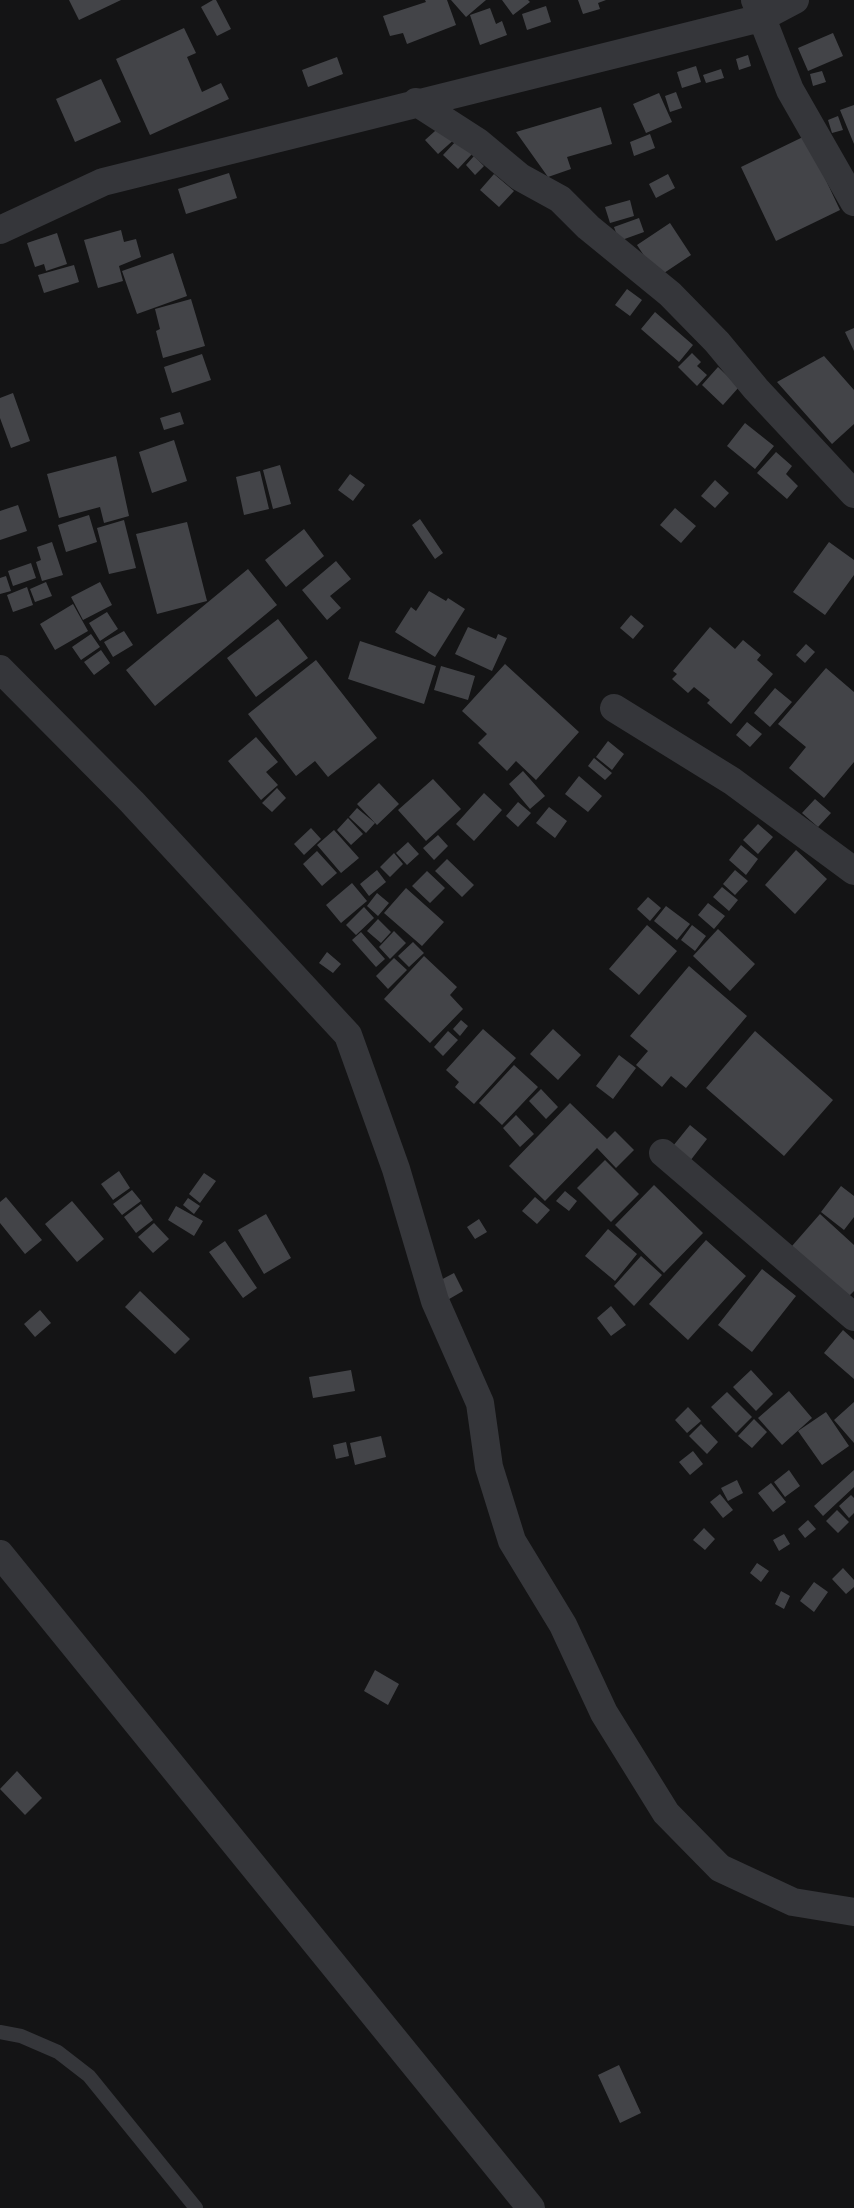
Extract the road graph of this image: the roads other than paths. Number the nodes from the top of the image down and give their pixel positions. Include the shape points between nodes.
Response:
1 (795, 0) edge
2 (758, 9) edge
3 (416, 102) junction
4 (854, 202) edge
5 (0, 230) edge
6 (854, 494) edge
7 (0, 669) edge
8 (615, 708) dead end
9 (854, 871) edge
10 (663, 1153) dead end
11 (854, 1317) edge
12 (0, 1554) edge
13 (854, 1912) edge
14 (0, 2032) edge
15 (196, 2208) edge
16 (531, 2208) edge

1 - 2 street
2 - 3 street
2 - 4 street via 790,90
3 - 5 street via 103,182
3 - 6 street via 478,142 520,177 560,199 670,294
7 - 13 street via 132,802 348,1035 396,1169 435,1301 480,1403 489,1467 513,1541 563,1625 604,1713 666,1813 720,1868 794,1902
8 - 9 street via 732,781
10 - 11 street
12 - 16 street
14 - 15 lane via 21,2036 58,2052 89,2076

